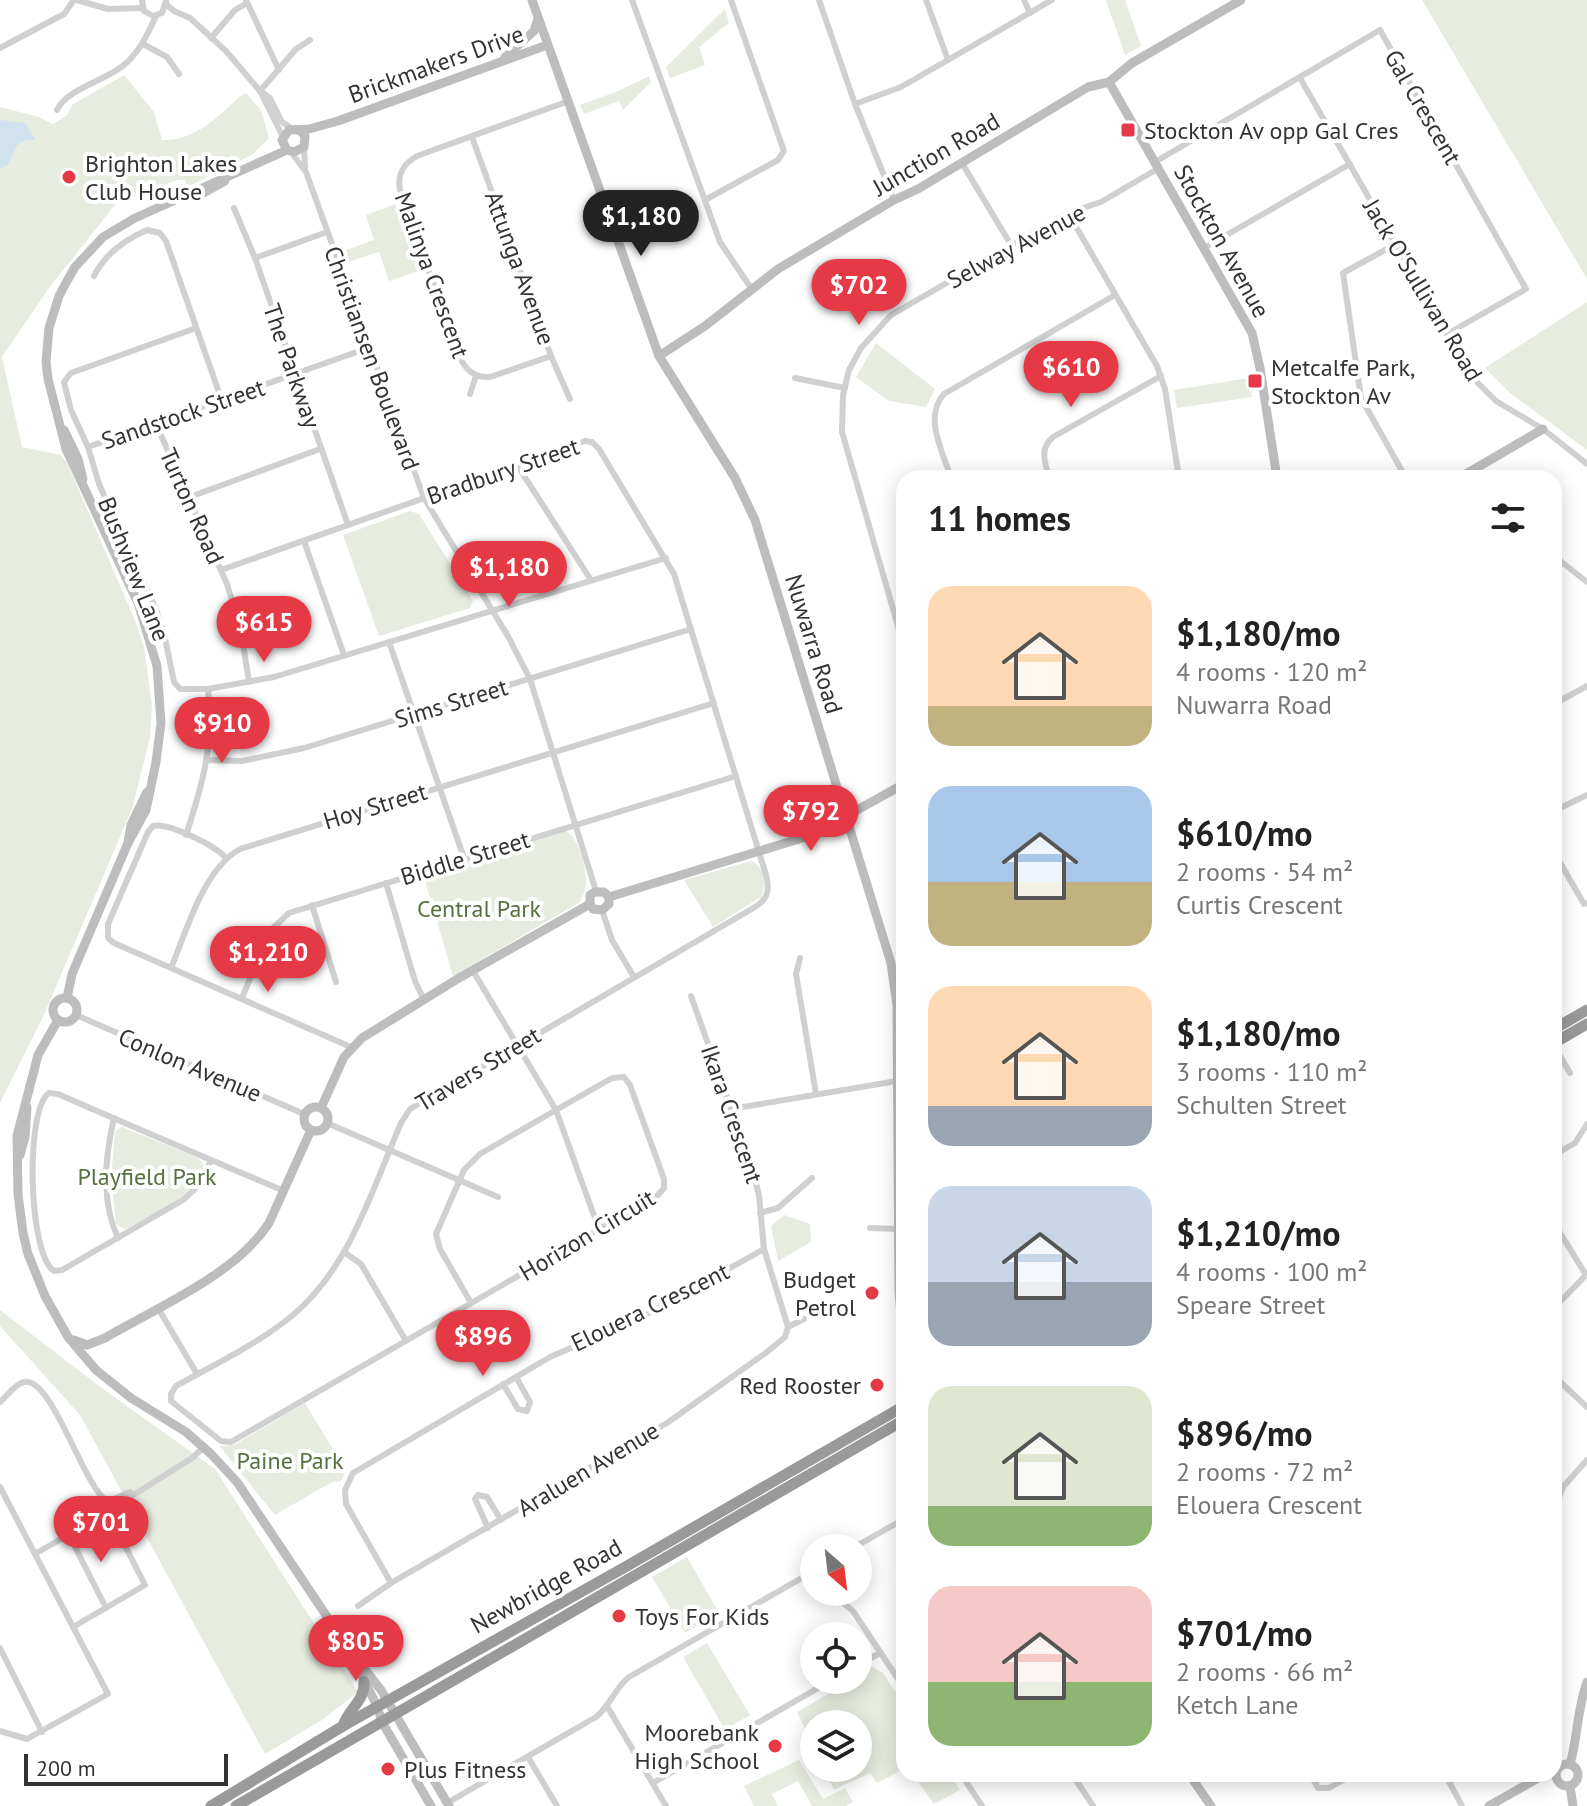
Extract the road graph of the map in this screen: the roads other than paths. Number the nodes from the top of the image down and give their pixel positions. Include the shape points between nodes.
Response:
1 (75, 0) edge
2 (141, 0) edge
3 (532, 0) edge
4 (632, 0) edge
5 (731, 0) edge
6 (819, 0) edge
7 (926, 0) edge
8 (1024, 0) edge
9 (1052, 0) edge
10 (1241, 0) edge
11 (246, 1) edge
12 (166, 2) edge
13 (123, 8) junction
14 (143, 10) junction
15 (174, 11) junction
16 (1030, 13) junction
17 (159, 14) junction
18 (538, 19) junction
19 (146, 35) junction
20 (211, 38) junction
21 (310, 40) dead end
22 (143, 44) junction
23 (547, 45) junction
24 (0, 48) edge
25 (948, 60) junction
26 (499, 62) junction
27 (279, 70) junction
28 (179, 74) dead end
29 (1300, 78) junction
30 (1109, 82) junction
31 (260, 91) junction
32 (566, 102) junction
33 (855, 104) junction
34 (57, 110) dead end
35 (338, 121) junction
36 (296, 130) junction
37 (472, 137) junction
38 (282, 138) junction
39 (305, 146) junction
40 (289, 151) junction
41 (783, 154) junction
42 (794, 158) dead end
43 (264, 159) junction
44 (962, 163) junction
45 (1350, 164) junction
46 (392, 165) dead end
47 (1157, 165) junction
48 (401, 170) junction
49 (306, 172) junction
50 (705, 200) junction
51 (894, 200) junction
52 (234, 208) dead end
53 (1068, 213) junction
54 (327, 232) junction
55 (1396, 244) junction
56 (1011, 245) junction
57 (1204, 248) junction
58 (255, 258) junction
59 (94, 276) dead end
60 (751, 288) junction
61 (1115, 295) junction
62 (196, 328) junction
63 (1447, 334) junction
64 (368, 348) junction
65 (551, 356) junction
66 (659, 356) junction
67 (296, 374) junction
68 (476, 376) junction
69 (1161, 376) junction
70 (795, 379) dead end
71 (845, 388) junction
72 (470, 394) dead end
73 (570, 399) dead end
74 (222, 401) junction
75 (156, 424) junction
76 (1543, 429) junction
77 (88, 447) junction
78 (320, 449) junction
79 (1587, 464) edge
80 (517, 465) junction
81 (949, 470) edge
82 (1047, 470) edge
83 (1178, 470) edge
84 (1276, 470) edge
85 (1402, 470) edge
86 (1473, 470) edge
87 (187, 498) junction
88 (424, 498) junction
89 (348, 525) junction
90 (304, 541) junction
91 (666, 558) junction
92 (1562, 562) edge
93 (221, 570) junction
94 (591, 580) junction
95 (1587, 582) edge
96 (492, 610) junction
97 (896, 620) edge
98 (691, 629) junction
99 (389, 642) junction
100 (344, 655) junction
101 (530, 679) junction
102 (249, 682) junction
103 (1587, 686) edge
104 (208, 689) junction
105 (1562, 700) edge
106 (714, 703) junction
107 (415, 714) junction
108 (554, 752) junction
109 (207, 760) junction
110 (736, 776) junction
111 (441, 786) junction
112 (896, 789) edge
113 (1587, 795) edge
114 (1562, 807) edge
115 (846, 817) junction
116 (576, 824) junction
117 (186, 835) junction
118 (759, 851) junction
119 (226, 858) junction
120 (464, 858) junction
121 (1562, 866) edge
122 (386, 883) junction
123 (596, 891) junction
124 (609, 897) junction
125 (1587, 903) edge
126 (590, 904) junction
127 (312, 905) junction
128 (602, 910) junction
129 (800, 958) dead end
130 (171, 968) junction
131 (473, 971) junction
132 (634, 977) junction
133 (336, 982) dead end
134 (896, 995) edge
135 (691, 996) dead end
136 (67, 998) junction
137 (242, 998) junction
138 (424, 1000) junction
139 (1587, 1010) edge
140 (76, 1015) junction
141 (58, 1020) junction
142 (1562, 1024) edge
143 (1587, 1024) edge
144 (1562, 1040) edge
145 (518, 1044) junction
146 (353, 1048) junction
147 (1562, 1059) edge
148 (1570, 1073) dead end
149 (896, 1081) edge
150 (816, 1094) junction
151 (321, 1108) junction
152 (731, 1109) junction
153 (556, 1110) junction
154 (304, 1114) junction
155 (114, 1118) junction
156 (327, 1123) junction
157 (1587, 1124) edge
158 (311, 1130) junction
159 (389, 1150) junction
160 (1562, 1150) edge
161 (211, 1160) junction
162 (812, 1178) dead end
163 (458, 1180) junction
164 (284, 1191) junction
165 (498, 1197) dead end
166 (760, 1213) junction
167 (601, 1228) junction
168 (870, 1228) dead end
169 (896, 1229) edge
170 (1562, 1237) edge
171 (118, 1238) junction
172 (764, 1249) junction
173 (344, 1252) junction
174 (1585, 1278) edge
175 (1562, 1300) edge
176 (471, 1303) junction
177 (158, 1308) junction
178 (804, 1319) dead end
179 (788, 1327) junction
180 (68, 1337) junction
181 (105, 1338) junction
182 (406, 1341) junction
183 (96, 1370) junction
184 (197, 1374) junction
185 (516, 1377) junction
186 (503, 1384) junction
187 (1562, 1384) edge
188 (0, 1402) edge
189 (1587, 1407) edge
190 (896, 1411) edge
191 (896, 1425) edge
192 (204, 1447) junction
193 (1587, 1460) edge
194 (0, 1487) edge
195 (94, 1487) junction
196 (1562, 1490) edge
197 (111, 1504) junction
198 (101, 1509) junction
199 (501, 1520) junction
200 (896, 1524) edge
201 (488, 1528) junction
202 (119, 1534) junction
203 (872, 1537) edge
204 (35, 1554) junction
205 (800, 1579) edge
206 (391, 1583) junction
207 (358, 1606) dead end
208 (847, 1606) edge
209 (106, 1608) junction
210 (73, 1627) junction
211 (0, 1648) edge
212 (348, 1648) junction
213 (880, 1653) junction
214 (872, 1657) edge
215 (896, 1676) edge
216 (364, 1682) junction
217 (1587, 1682) edge
218 (808, 1694) edge
219 (382, 1703) junction
220 (607, 1706) junction
221 (396, 1714) junction
222 (382, 1722) junction
223 (343, 1726) junction
224 (0, 1731) edge
225 (42, 1732) junction
226 (528, 1757) junction
227 (1570, 1764) junction
228 (1562, 1767) edge
229 (966, 1782) edge
230 (1077, 1782) edge
231 (1194, 1782) edge
232 (1315, 1782) edge
233 (1338, 1782) edge
234 (1449, 1782) edge
235 (1532, 1782) edge
236 (1556, 1782) edge
237 (1562, 1782) edge
238 (653, 1783) junction
239 (1565, 1785) junction
240 (448, 1805) edge
241 (211, 1806) edge
242 (236, 1806) edge
243 (431, 1806) edge
244 (557, 1806) edge
245 (666, 1806) edge
246 (982, 1806) edge
247 (1093, 1806) edge
248 (1211, 1806) edge
249 (1462, 1806) edge
250 (1489, 1806) edge
251 (1573, 1806) edge

1 - 13 street
1 - 24 street via 64,14
2 - 13 street
2 - 14 street
3 - 18 street, Nuwarra Road
4 - 50 street
5 - 41 street
6 - 33 street
7 - 25 street
8 - 16 street
9 - 16 street
10 - 30 street, Junction Road via 1132,63
11 - 20 street
11 - 27 street
12 - 15 street
12 - 17 street
13 - 14 street
14 - 17 street
14 - 19 street
15 - 17 street
15 - 20 street
16 - 25 street
17 - 19 street
18 - 23 street, Nuwarra Road
18 - 26 street via 534,31
19 - 22 street
20 - 31 street
21 - 27 street
22 - 28 street via 167,57
22 - 34 street via 124,65 64,99
23 - 26 street, Brickmakers Drive
23 - 32 street, Nuwarra Road
25 - 33 street via 901,87
26 - 35 street, Brickmakers Drive
27 - 31 street
29 - 45 street, Jack O'Sullivan Road
29 - 47 street, Gal Crescent
29 - 63 street, Gal Crescent via 1380,30 1526,289
30 - 44 street, Junction Road via 1088,87
30 - 47 street, Stockton Avenue
31 - 36 street via 270,98 282,122
31 - 38 street
32 - 37 street, Malinya Crescent
32 - 66 street, Nuwarra Road
33 - 51 street
35 - 36 street, Brickmakers Drive
35 - 39 street, Brickmakers Drive
36 - 38 street
36 - 39 street via 305,136
37 - 48 street, Malinya Crescent via 417,156
37 - 65 street, Attunga Avenue
38 - 40 street
38 - 43 street
39 - 40 street
39 - 49 street, Christiansen Boulevard
40 - 43 street
40 - 49 street, Christiansen Boulevard
41 - 42 street
41 - 50 street
43 - 136 street via 103,237 75,267 49,328 46,362 52,396 83,482 141,611 155,657 161,723 150,785 72,974
44 - 51 street, Junction Road
44 - 56 street
45 - 55 street, Jack O'Sullivan Road
45 - 57 street
46 - 48 street, Malinya Crescent
47 - 53 street, Selway Avenue via 1101,202
47 - 57 street, Stockton Avenue
48 - 68 street, Malinya Crescent via 400,190 459,356
49 - 54 street, Christiansen Boulevard
50 - 60 street via 720,242
51 - 60 street, Junction Road
52 - 58 street, The Parkway
53 - 56 street, Selway Avenue
53 - 61 street
54 - 58 street
54 - 64 street, Christiansen Boulevard
55 - 63 street, Jack O'Sullivan Road
55 - 85 street via 1343,273 1361,398
56 - 71 street, Selway Avenue via 891,315 861,348
57 - 84 street, Stockton Avenue via 1256,347
58 - 67 street, The Parkway
59 - 62 street via 123,243 156,230 166,241
60 - 66 street, Junction Road
61 - 69 street
61 - 81 street via 944,394 934,419
62 - 74 street
62 - 77 street, Bushview Lane via 66,377 67,398
63 - 76 street, Jack O'Sullivan Road via 1480,387
64 - 67 street, Sandstock Street
64 - 88 street, Christiansen Boulevard
65 - 68 street, Malinya Crescent via 495,376
65 - 73 street, Attunga Avenue
66 - 115 street, Nuwarra Road via 755,520
67 - 74 street, Sandstock Street
67 - 78 street, The Parkway
68 - 72 street, Malinya Crescent
69 - 82 street via 1053,437 1043,455
69 - 83 street
70 - 71 street
71 - 97 street, Selway Avenue via 841,419 846,451
74 - 75 street, Sandstock Street
75 - 77 street, Sandstock Street
75 - 87 street, Turton Road
76 - 79 street, Jack O'Sullivan Road
76 - 86 street
77 - 104 street, Bushview Lane via 99,484 157,612 174,682 180,689
78 - 87 street
78 - 89 street, The Parkway
80 - 88 street, Bradbury Street
80 - 91 street, Bradbury Street via 592,442
80 - 94 street
87 - 93 street, Turton Road
88 - 89 street, Bradbury Street
88 - 96 street, Christiansen Boulevard
89 - 90 street, Bradbury Street
90 - 93 street, Bradbury Street
90 - 100 street
91 - 94 street
91 - 98 street, Bradbury Street
92 - 95 street
93 - 102 street, Turton Road via 241,631
94 - 96 street
96 - 99 street
96 - 101 street, Christiansen Boulevard
98 - 101 street, Sims Street
98 - 106 street, Bradbury Street
99 - 100 street
99 - 107 street
100 - 102 street
101 - 107 street, Sims Street
101 - 108 street, Christiansen Boulevard
102 - 104 street
103 - 105 street
104 - 109 street
106 - 108 street, Hoy Street
106 - 110 street, Bradbury Street
107 - 109 street, Sims Street via 263,758
107 - 111 street
108 - 111 street, Hoy Street
108 - 116 street, Christiansen Boulevard
109 - 117 street
110 - 116 street, Biddle Street
110 - 118 street, Bradbury Street
111 - 119 street, Hoy Street via 247,846
111 - 120 street
112 - 115 street
113 - 114 street
115 - 118 street via 812,835
115 - 134 street, Nuwarra Road
116 - 120 street, Biddle Street
116 - 123 street, Christiansen Boulevard
117 - 119 street
117 - 130 street via 160,824 150,829 106,935
118 - 124 street
118 - 132 street, Travers Street via 769,887 762,903
119 - 130 street via 210,878
120 - 122 street, Biddle Street
121 - 125 street
122 - 127 street, Biddle Street
122 - 138 street
123 - 124 street
123 - 126 street
124 - 128 street
126 - 128 street
126 - 131 street
127 - 133 street
127 - 137 street, Biddle Street via 289,913 274,927
128 - 132 street
129 - 150 street via 796,974
130 - 137 street
131 - 138 street
131 - 145 street
132 - 145 street, Travers Street
135 - 152 street, Ikara Crescent
136 - 140 street via 76,1004
136 - 141 street via 55,1004
137 - 146 street
138 - 146 street
139 - 142 highway
140 - 141 street via 68,1022
140 - 154 street, Conlon Avenue
141 - 180 street via 42,1044 19,1122 18,1194 28,1254
143 - 144 highway
145 - 153 street
145 - 159 street, Travers Street via 417,1103 404,1115
146 - 151 street via 337,1069
147 - 148 street
149 - 150 street
150 - 152 street
151 - 154 street
151 - 156 street
152 - 166 street, Ikara Crescent via 756,1182
153 - 163 street via 474,1158
153 - 167 street
153 - 167 street, Horizon Circuit via 615,1076 630,1085 665,1185 658,1195
154 - 158 street
155 - 161 street
155 - 171 street via 107,1189
155 - 171 street via 55,1093 41,1100 32,1195 42,1251 54,1271
156 - 158 street
156 - 159 street
157 - 160 street via 1575,1143
158 - 164 street
159 - 163 street
159 - 173 street, Travers Street
161 - 164 street
161 - 171 street via 190,1195
162 - 166 street via 778,1208
163 - 165 street
163 - 176 street via 437,1240
164 - 177 street via 250,1248
166 - 172 street, Ikara Crescent
167 - 176 street, Horizon Circuit
168 - 169 street
170 - 174 street
172 - 179 street, Ikara Crescent
172 - 185 street, Elouera Crescent via 661,1307
173 - 182 street via 361,1264
173 - 184 street, Travers Street via 295,1314
174 - 175 street
176 - 182 street, Horizon Circuit
177 - 181 street
177 - 184 street
178 - 179 street, Araluen Avenue
179 - 199 street, Araluen Avenue via 783,1340 693,1405
180 - 181 street via 87,1345
180 - 183 street
181 - 183 street via 93,1352
182 - 184 street, Horizon Circuit via 228,1443 171,1401 174,1388
183 - 192 street
185 - 186 street, Elouera Crescent
185 - 186 street via 530,1402 527,1411 518,1409
186 - 206 street, Elouera Crescent via 349,1478 344,1497 349,1512
187 - 189 street
188 - 195 street via 21,1383 35,1385 52,1405
190 - 219 highway, Newbridge Road
191 - 221 highway, Newbridge Road
192 - 197 street
192 - 212 street via 237,1482
193 - 196 street
194 - 204 street
195 - 197 street
195 - 198 street
197 - 198 street
197 - 198 street via 107,1514
197 - 202 street
198 - 202 street
199 - 201 street, Araluen Avenue
199 - 201 street via 487,1497 478,1495 474,1502
200 - 203 street
201 - 206 street, Araluen Avenue
202 - 209 street via 145,1585
204 - 209 street via 71,1533
204 - 210 street
205 - 220 street via 629,1677
206 - 207 street, Araluen Avenue
208 - 213 street
209 - 210 street
210 - 225 street via 108,1694
211 - 225 street
212 - 216 street
212 - 219 street via 364,1665
213 - 214 street
213 - 215 street
216 - 219 street
216 - 223 highway via 362,1697
217 - 227 street
218 - 238 street
219 - 221 street
219 - 222 street
219 - 223 highway, Newbridge Road
220 - 226 street
220 - 238 street
221 - 222 highway, Newbridge Road
221 - 240 street
222 - 242 highway, Newbridge Road
222 - 243 street
223 - 241 highway, Newbridge Road
224 - 225 street via 27,1739
226 - 240 street
226 - 244 street
227 - 228 street
227 - 239 street via 1578,1773 1576,1783
229 - 246 street
230 - 247 street
231 - 248 street
232 - 233 street via 1324,1789
234 - 249 street
235 - 250 street
236 - 239 street
237 - 239 street
238 - 245 street
239 - 251 street

